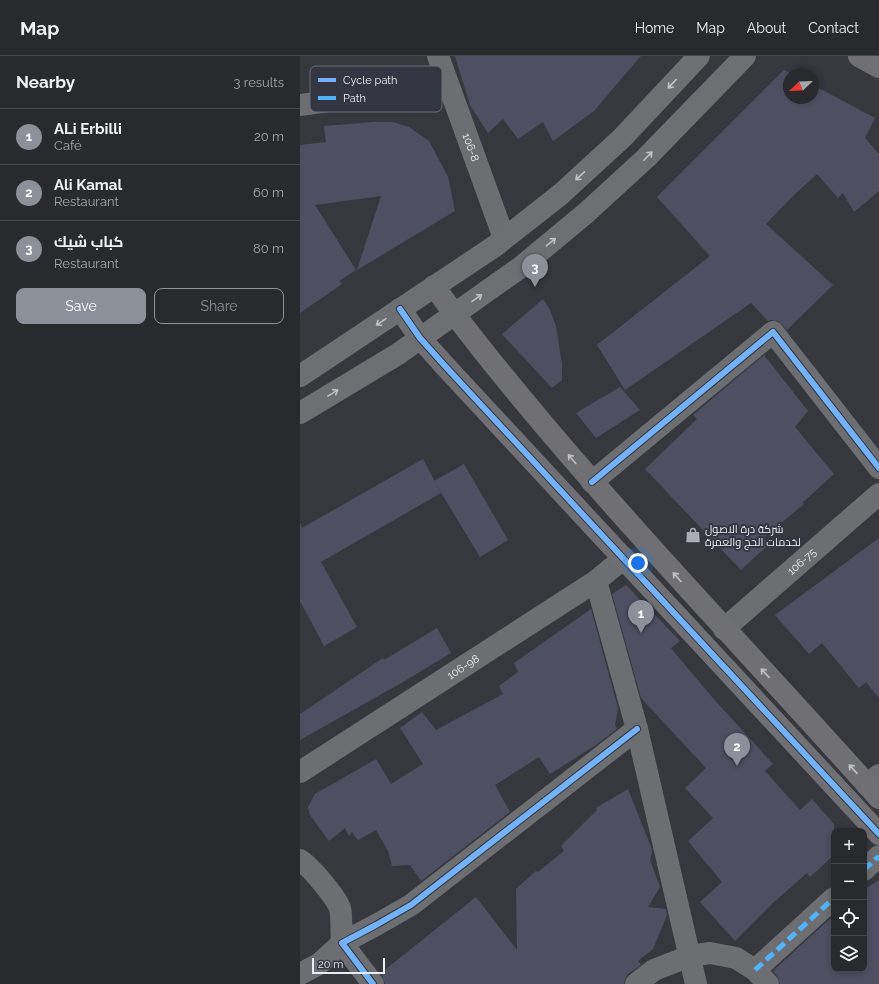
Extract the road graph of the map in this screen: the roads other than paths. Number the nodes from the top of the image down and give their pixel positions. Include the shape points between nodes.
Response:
1 (438, 56) edge
2 (699, 56) edge
3 (745, 56) edge
4 (859, 56) edge
5 (441, 66) edge
6 (879, 67) edge
7 (442, 68) edge
8 (447, 84) junction
9 (442, 85) edge
10 (310, 103) edge
11 (300, 104) edge
12 (504, 238) junction
13 (434, 286) junction
14 (400, 309) junction
15 (454, 314) junction
16 (420, 338) junction
17 (300, 376) edge
18 (300, 413) edge
19 (879, 468) edge
20 (592, 482) junction
21 (879, 494) edge
22 (624, 558) junction
23 (596, 581) junction
24 (724, 628) junction
25 (637, 729) junction
26 (300, 772) edge
27 (875, 786) edge
28 (879, 834) edge
29 (879, 856) edge
30 (300, 860) edge
31 (867, 867) edge
32 (832, 900) edge
33 (342, 943) junction
34 (690, 956) junction
35 (300, 974) edge
36 (762, 977) edge
37 (373, 984) edge
38 (636, 984) edge
39 (696, 984) edge

1 - 5 street, 106-8
2 -> 12 main road via 622,138 561,194
15 -> 3 main road via 521,267 586,213 646,158
4 - 6 street
7 - 8 street, 106-8
8 - 9 street
8 - 12 street, 106-8
10 - 11 street
12 - 13 main road
13 - 14 main road
13 - 15 street
14 - 16 street
14 -> 17 main road
15 - 16 main road
20 -> 15 street via 490,361
18 -> 16 main road
16 - 22 street
19 - 20 street via 773,332
24 -> 20 street
21 - 24 street, 106-75
22 - 23 street, 106-98
22 - 28 street
23 - 25 street
23 - 26 street, 106-98
27 -> 24 street
25 - 33 street via 411,905
25 - 34 street
29 - 31 street
30 - 33 street via 318,878 340,909
32 - 36 street
33 - 35 street via 319,964
33 - 37 street
34 - 36 street via 710,953 736,958
34 - 38 street via 654,970
34 - 39 street

